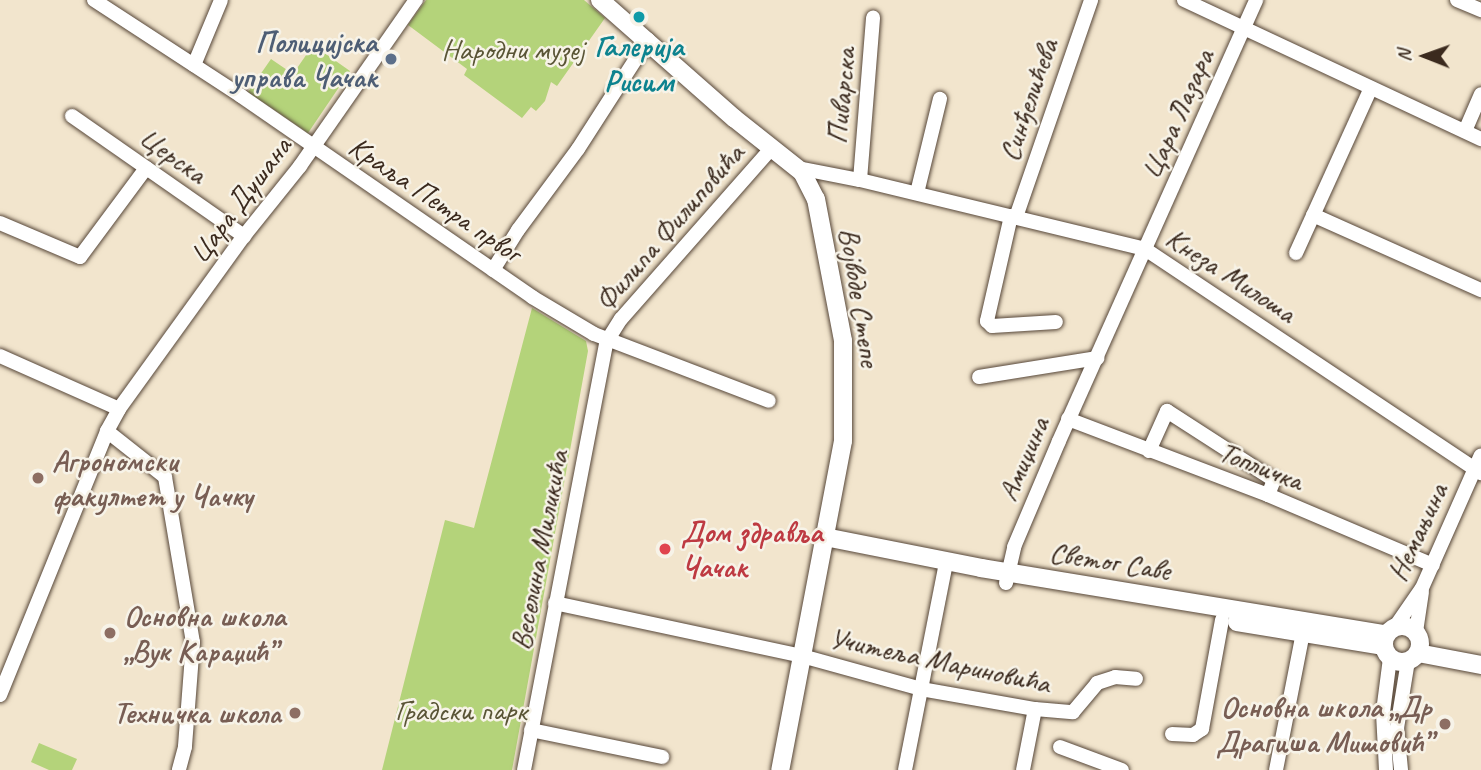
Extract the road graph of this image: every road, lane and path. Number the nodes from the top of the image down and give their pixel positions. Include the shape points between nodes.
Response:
1 (94, 0) edge
2 (221, 0) edge
3 (416, 0) edge
4 (600, 0) edge
5 (1091, 0) edge
6 (1184, 0) edge
7 (1256, 0) edge
8 (1457, 0) edge
9 (1481, 10) edge
10 (873, 18) dead end
11 (1245, 28) junction
12 (648, 40) junction
13 (194, 65) junction
14 (1371, 88) junction
15 (1481, 94) edge
16 (940, 99) dead end
17 (72, 117) dead end
18 (1465, 131) junction
19 (1481, 139) edge
20 (313, 148) junction
21 (771, 149) junction
22 (146, 168) junction
23 (798, 168) junction
24 (860, 180) junction
25 (917, 193) junction
26 (1314, 215) junction
27 (1014, 217) junction
28 (0, 223) edge
29 (244, 236) junction
30 (1145, 248) junction
31 (1296, 253) dead end
32 (493, 270) junction
33 (1481, 290) edge
34 (1056, 322) dead end
35 (607, 341) junction
36 (0, 356) edge
37 (1097, 358) junction
38 (979, 377) dead end
39 (769, 401) dead end
40 (119, 409) junction
41 (1068, 419) junction
42 (107, 431) junction
43 (1149, 451) junction
44 (1479, 466) edge
45 (1268, 495) junction
46 (824, 543) junction
47 (1433, 565) junction
48 (946, 567) junction
49 (1007, 578) junction
50 (1422, 588) junction
51 (555, 603) junction
52 (1222, 620) junction
53 (1304, 627) junction
54 (1388, 641) junction
55 (1415, 647) junction
56 (18, 648) junction
57 (1481, 653) edge
58 (802, 656) junction
59 (1481, 665) edge
60 (0, 670) edge
61 (1136, 680) dead end
62 (921, 689) junction
63 (0, 695) edge
64 (1035, 709) junction
65 (531, 730) junction
66 (1172, 734) dead end
67 (1383, 739) junction
68 (1059, 747) dead end
69 (662, 757) dead end
70 (179, 770) edge
71 (524, 770) edge
72 (780, 770) edge
73 (905, 770) edge
74 (1023, 770) edge
75 (1122, 770) edge
76 (1276, 770) edge
77 (1376, 770) edge
78 (1386, 770) edge
79 (1401, 770) edge

1 - 13 street, Краља Петра првог
2 - 13 street
3 - 20 street, Цара Душана
4 - 12 main road
5 - 27 street, Синђелићева
6 - 11 street
7 - 11 street, Цара Лазара
8 - 9 street
10 - 24 street, Пиварска
11 - 14 street
11 - 30 street, Цара Лазара
12 - 21 main road
12 - 32 street
13 - 20 street, Краља Петра првог
14 - 18 street
14 - 26 street
15 - 18 street
16 - 25 street
17 - 22 street, Церска
18 - 19 street
20 - 29 street, Цара Душана
20 - 32 street, Краља Петра првог
21 - 23 main road
21 - 35 street, Филипа Филиповића via 621,319
22 - 28 street via 80,257
22 - 29 street, Церска
23 - 24 street, Кнеза Милоша
23 - 46 main road, Војводе Степе via 816,199 843,341 843,441
24 - 25 street, Кнеза Милоша
25 - 27 street, Кнеза Милоша
26 - 31 street
26 - 33 street
27 - 30 street, Кнеза Милоша
27 - 34 street, Синђелићева via 987,321 992,326
29 - 40 street, Цара Душана
30 - 37 street, Амиџина
30 - 44 street, Кнеза Милоша
32 - 35 street, Краља Петра првог
35 - 39 street, Краља Петра првог
35 - 51 street, Веселина Миликића
36 - 40 street
37 - 38 street, Амиџина
37 - 41 street, Амиџина
40 - 42 street, Цара Душана
41 - 43 street, Топличка
41 - 49 street, Амиџина via 1014,547
42 - 56 street, Цара Душана
42 - 70 street via 166,477 193,642
43 - 45 street, Топличка
43 - 45 street via 1167,411 1274,480
44 - 47 street, Немањина
45 - 47 street, Топличка
46 - 48 main road, Светог Саве
46 - 58 main road, Војводе Степе
47 - 50 street, Немањина
48 - 49 main road, Светог Саве
48 - 62 street
49 - 52 main road, Светог Саве
49 - 53 main road, Светог Саве
50 - 54 street, Немањина
50 - 55 street
51 - 58 street, Учитеља Мариновића
51 - 65 street, Веселина Миликића
52 - 53 main road, Светог Саве
52 - 66 street via 1202,729 1193,735
53 - 54 main road, Светог Саве
53 - 76 street
54 - 55 main road
54 - 55 main road via 1406,626
54 - 67 street
55 - 57 main road
55 - 59 main road
55 - 79 street via 1398,728
56 - 60 street, Цара Душана
56 - 63 street, Цара Душана
58 - 62 street, Учитеља Мариновића
58 - 72 main road, Војводе Степе
61 - 64 street, Учитеља Мариновића via 1115,677 1097,683 1073,712
62 - 64 street, Учитеља Мариновића
62 - 73 street
64 - 74 street
65 - 69 street
65 - 71 street, Веселина Миликића
67 - 77 street
67 - 78 street
68 - 75 street

